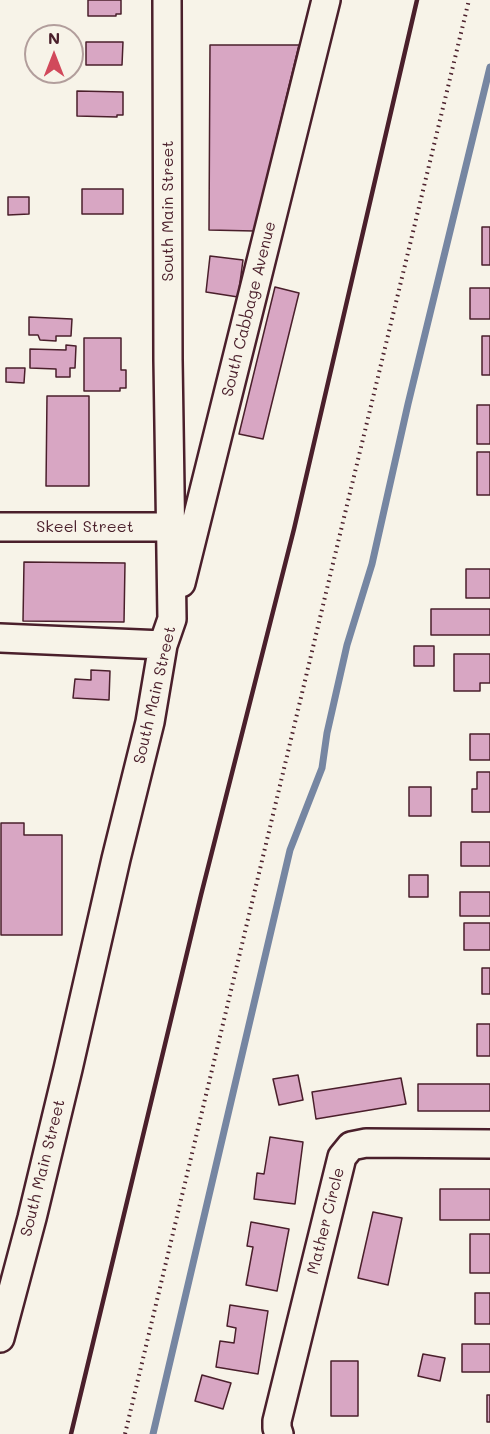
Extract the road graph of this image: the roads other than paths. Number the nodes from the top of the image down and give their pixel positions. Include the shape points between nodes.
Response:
1 (167, 0) edge
2 (326, 0) edge
3 (0, 527) edge
4 (170, 527) junction
5 (172, 619) junction
6 (0, 638) edge
7 (163, 645) junction
8 (490, 1144) edge
9 (0, 1338) edge
10 (279, 1434) edge

1 - 4 street, South Main Street
2 - 5 street, South Cabbage Avenue
3 - 4 street, Skeel Street
4 - 5 street, South Main Street
5 - 7 street, South Main Street
6 - 7 street
7 - 9 street, South Main Street via 150,722
8 - 10 street, Mather Circle via 366,1143 351,1146 342,1157 277,1421

